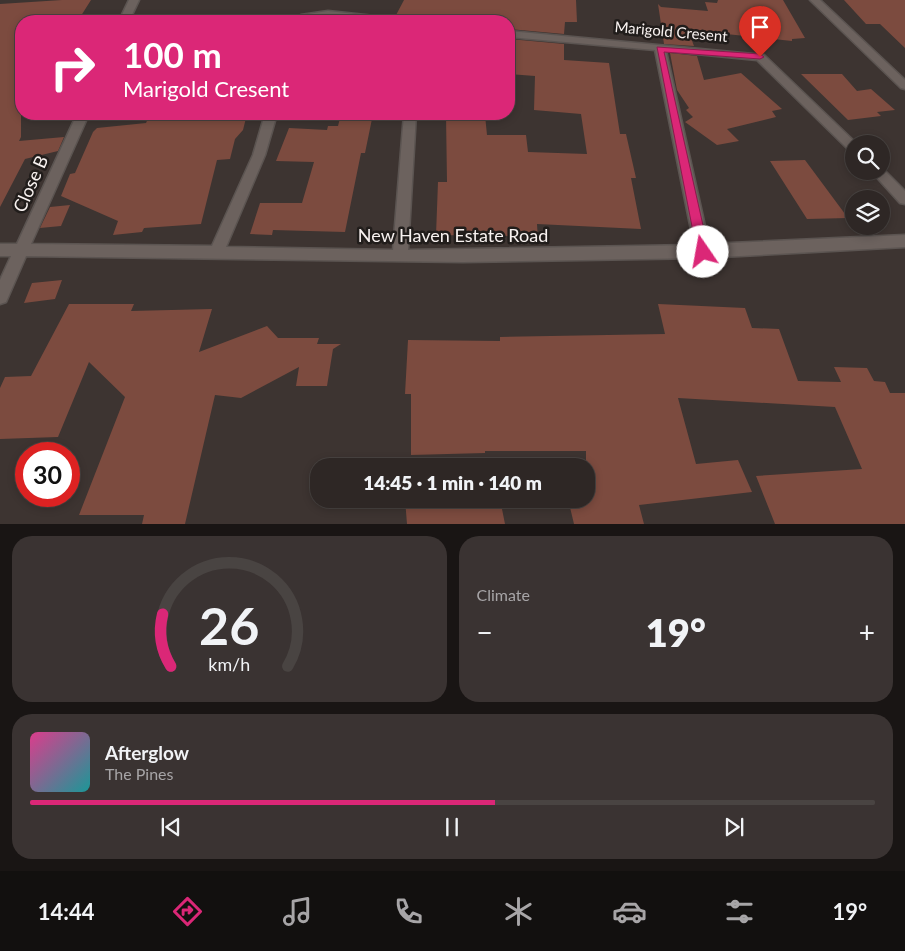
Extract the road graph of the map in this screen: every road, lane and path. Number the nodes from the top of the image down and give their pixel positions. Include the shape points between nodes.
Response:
1 (134, 0) edge
2 (815, 0) edge
3 (127, 15) edge
4 (320, 15) edge
5 (340, 15) edge
6 (515, 35) edge
7 (660, 49) junction
8 (905, 86) edge
9 (80, 120) edge
10 (269, 120) edge
11 (410, 120) edge
12 (845, 139) edge
13 (886, 180) edge
14 (905, 199) edge
15 (905, 241) edge
16 (0, 250) edge
17 (22, 250) junction
18 (217, 251) junction
19 (703, 252) junction
20 (400, 256) junction
21 (0, 297) edge

1 - 3 street
2 - 8 street
4 - 5 street
6 - 7 street, Marigold Cresent
7 - 12 street, Marigold Cresent via 760,57
7 - 19 street
9 - 17 street, Close B
10 - 18 street via 259,156
11 - 20 street
13 - 14 street
15 - 19 street, New Haven Estate Road
16 - 17 street, New Haven Estate Road
17 - 18 street, New Haven Estate Road
17 - 21 street, Close B
18 - 20 street, New Haven Estate Road
19 - 20 street, New Haven Estate Road

